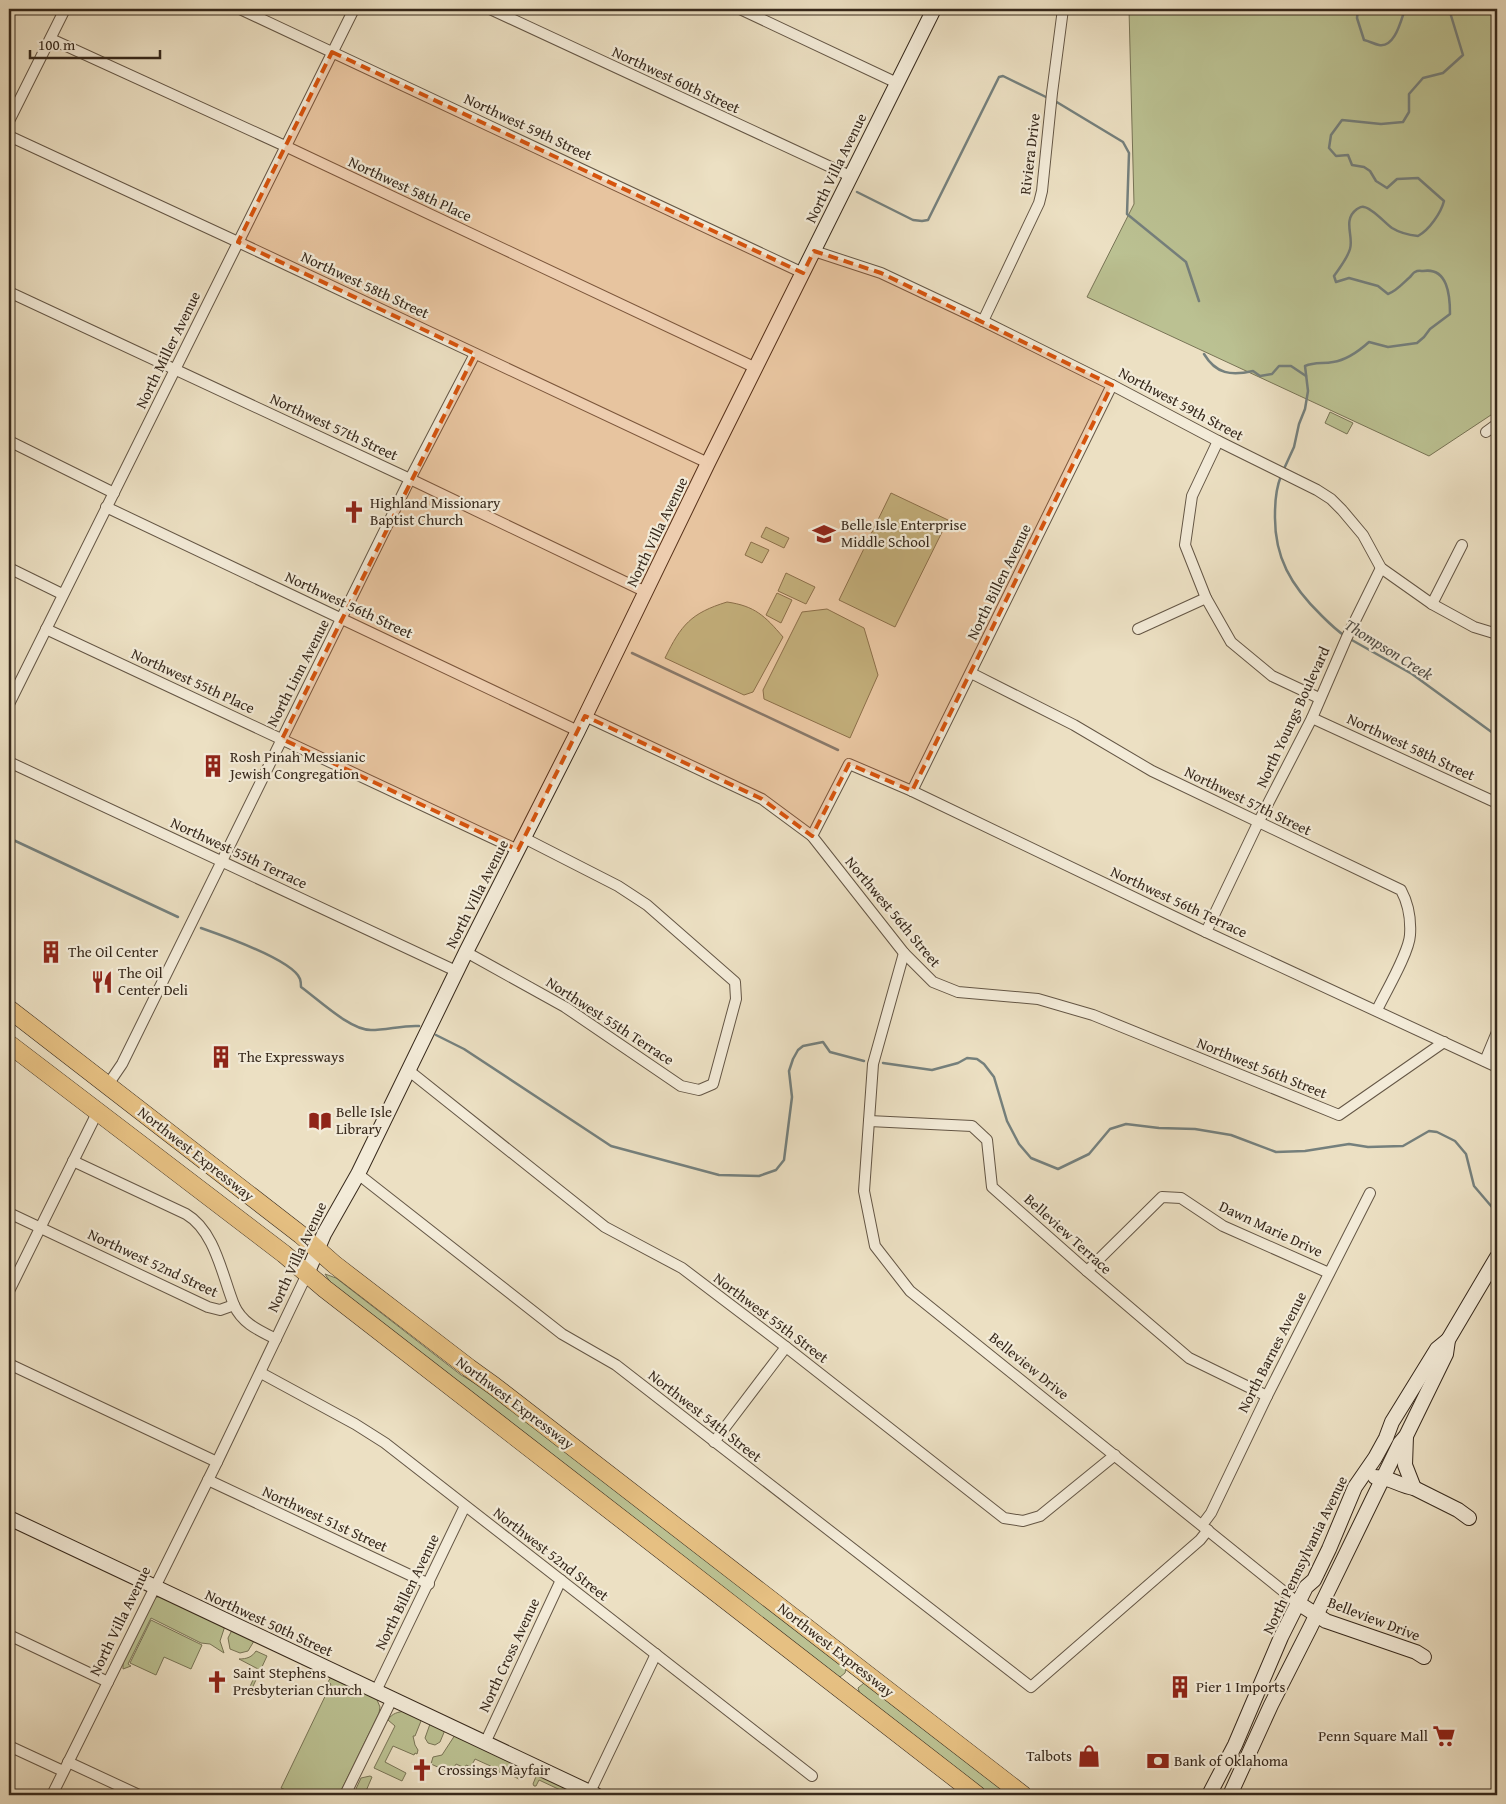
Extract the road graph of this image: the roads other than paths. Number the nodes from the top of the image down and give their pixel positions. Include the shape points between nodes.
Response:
1 (65, 9) edge
2 (240, 9) edge
3 (354, 9) edge
4 (490, 9) edge
5 (740, 9) edge
6 (934, 9) edge
7 (1063, 9) edge
8 (50, 39) junction
9 (332, 52) junction
10 (897, 82) junction
11 (9, 121) edge
12 (9, 136) edge
13 (285, 146) junction
14 (850, 176) junction
15 (238, 242) junction
16 (814, 251) junction
17 (803, 273) junction
18 (9, 292) edge
19 (983, 321) junction
20 (475, 354) junction
21 (756, 368) junction
22 (175, 369) junction
23 (1112, 385) junction
24 (1497, 424) edge
25 (1486, 432) dead end
26 (9, 441) edge
27 (1218, 441) junction
28 (708, 463) junction
29 (410, 479) junction
30 (114, 493) junction
31 (106, 507) junction
32 (1462, 545) dead end
33 (9, 568) edge
34 (1382, 568) junction
35 (646, 592) junction
36 (62, 594) junction
37 (1206, 598) junction
38 (1432, 604) junction
39 (343, 619) junction
40 (46, 628) junction
41 (1138, 629) dead end
42 (1497, 634) edge
43 (971, 674) junction
44 (1319, 698) junction
45 (10, 699) edge
46 (585, 716) junction
47 (1312, 718) junction
48 (578, 731) junction
49 (282, 739) junction
50 (9, 762) edge
51 (912, 791) junction
52 (1497, 803) edge
53 (1258, 823) junction
54 (812, 836) junction
55 (521, 844) junction
56 (221, 861) junction
57 (1206, 932) junction
58 (466, 952) junction
59 (904, 952) junction
60 (456, 971) junction
61 (9, 1009) edge
62 (1376, 1010) junction
63 (1497, 1032) edge
64 (1444, 1042) junction
65 (9, 1044) edge
66 (1485, 1060) junction
67 (1497, 1067) edge
68 (408, 1070) junction
69 (713, 1084) joint
70 (108, 1086) junction
71 (67, 1089) junction
72 (97, 1113) junction
73 (869, 1121) junction
74 (73, 1162) junction
75 (358, 1174) junction
76 (1370, 1193) dead end
77 (9, 1213) edge
78 (39, 1227) junction
79 (317, 1249) junction
80 (1497, 1257) edge
81 (1086, 1271) junction
82 (1329, 1272) junction
83 (307, 1274) junction
84 (9, 1291) edge
85 (234, 1304) junction
86 (276, 1339) junction
87 (1448, 1340) junction
88 (786, 1347) junction
89 (9, 1364) edge
90 (260, 1373) junction
91 (1267, 1396) junction
92 (1406, 1436) junction
93 (714, 1442) junction
94 (1115, 1455) junction
95 (217, 1462) junction
96 (1362, 1477) junction
97 (1383, 1477) junction
98 (208, 1480) junction
99 (1414, 1488) junction
100 (465, 1506) junction
101 (9, 1518) edge
102 (1470, 1518) dead end
103 (1205, 1528) junction
104 (561, 1580) junction
105 (1314, 1580) junction
106 (429, 1584) junction
107 (154, 1588) junction
108 (1298, 1602) junction
109 (1316, 1614) junction
110 (9, 1635) edge
111 (656, 1654) junction
112 (1424, 1657) dead end
113 (108, 1682) junction
114 (1031, 1687) joint
115 (376, 1691) junction
116 (392, 1699) junction
117 (485, 1743) junction
118 (9, 1746) edge
119 (65, 1767) junction
120 (812, 1776) dead end
121 (593, 1794) edge
122 (52, 1795) edge
123 (139, 1795) edge
124 (345, 1795) edge
125 (977, 1795) edge
126 (1023, 1795) edge
127 (1209, 1795) edge
128 (1230, 1795) edge

1 - 8 street
2 - 9 street, Northwest 59th Street
3 - 9 street, North Miller Avenue
4 - 14 street, Northwest 60th Street
5 - 10 street
6 - 10 street, North Villa Avenue
7 - 19 street, Riviera Drive via 1039,203
8 - 11 street
8 - 13 street, Northwest 58th Place
9 - 13 street, North Miller Avenue
9 - 17 street, Northwest 59th Street
10 - 14 street, North Villa Avenue
12 - 15 street, Northwest 58th Street
13 - 15 street, North Miller Avenue
13 - 21 street, Northwest 58th Place
14 - 16 street, North Villa Avenue
15 - 20 street, Northwest 58th Street
15 - 22 street, North Miller Avenue
16 - 17 street, North Villa Avenue
16 - 19 street, Northwest 59th Street via 881,273
17 - 21 street, North Villa Avenue
18 - 22 street, Northwest 57th Street
19 - 23 street, Northwest 59th Street
20 - 28 street, Northwest 58th Street
20 - 29 street, North Linn Avenue
21 - 28 street, North Villa Avenue
22 - 29 street, Northwest 57th Street
22 - 30 street, North Miller Avenue
23 - 27 street, Northwest 59th Street
23 - 43 street, North Billen Avenue
24 - 25 street
26 - 30 street
27 - 34 street, Northwest 59th Street via 1317,490 1337,504 1363,535
27 - 37 street via 1192,496 1185,545
28 - 35 street, North Villa Avenue
29 - 35 street, Northwest 57th Street
29 - 39 street, North Linn Avenue
30 - 31 street, North Miller Avenue
31 - 36 street, North Miller Avenue
31 - 39 street, Northwest 56th Street
32 - 38 street
33 - 36 street
34 - 38 street, Northwest 59th Street
34 - 44 street, North Youngs Boulevard
35 - 46 street, North Villa Avenue
36 - 40 street, North Miller Avenue
37 - 41 street
37 - 44 street via 1231,642 1272,676
38 - 42 street, Northwest 59th Street via 1474,627
39 - 48 street, Northwest 56th Street
39 - 49 street, North Linn Avenue
40 - 45 street, North Miller Avenue
40 - 49 street, Northwest 55th Place
43 - 51 street, North Billen Avenue
43 - 53 street, Northwest 57th Street via 1074,725 1152,771
44 - 47 street, North Youngs Boulevard
46 - 48 street, North Villa Avenue
46 - 54 street, Northwest 56th Street via 762,799
47 - 52 street, Northwest 58th Street
47 - 53 street, North Youngs Boulevard
48 - 55 street, North Villa Avenue
49 - 55 street, Northwest 55th Place
49 - 56 street, North Linn Avenue
50 - 56 street, Northwest 55th Terrace
51 - 54 street, Northwest 56th Terrace via 849,764
51 - 57 street, Northwest 56th Terrace
53 - 57 street, North Youngs Boulevard
53 - 62 street, Northwest 57th Street via 1400,890 1407,901 1410,935 1407,947
54 - 59 street, Northwest 56th Street
55 - 58 street, North Villa Avenue
55 - 69 street, Northwest 55th Place via 618,886 647,905 735,982 736,998
56 - 60 street, Northwest 55th Terrace
56 - 70 street, North Linn Avenue via 122,1064
57 - 62 street, Northwest 56th Terrace
58 - 60 street, North Villa Avenue
58 - 69 street, Northwest 55th Terrace via 565,1007 681,1086 699,1090
59 - 64 street, Northwest 56th Street via 933,982 958,992 1038,1000 1093,1015 1339,1116
59 - 73 street, Belleview Drive via 873,1064
60 - 68 street, North Villa Avenue
61 - 70 highway, Northwest Expressway
62 - 64 street, Northwest 56th Terrace
63 - 66 street
64 - 66 street, Northwest 56th Terrace
65 - 71 highway, Northwest Expressway
66 - 67 street, Northwest 56th Terrace
68 - 75 street, North Villa Avenue
68 - 88 street, Northwest 55th Street via 605,1227 682,1268
70 - 71 highway via 95,1093
70 - 79 highway, Northwest Expressway
71 - 72 highway, Northwest Expressway
72 - 74 street
72 - 83 highway, Northwest Expressway
73 - 81 street, Belleview Terrace via 972,1126 987,1140 992,1186
73 - 94 street, Belleview Drive via 864,1191 875,1246 910,1291
74 - 78 street
74 - 85 street via 186,1214 198,1223 209,1238
75 - 79 street, North Villa Avenue
75 - 93 street, Northwest 54th Street via 562,1334 616,1366
76 - 82 street, North Barnes Avenue
77 - 78 street, Northwest 52nd Street
78 - 84 street
78 - 85 street, Northwest 52nd Street via 208,1307 220,1310
79 - 83 street, North Villa Avenue
79 - 126 highway, Northwest Expressway
80 - 87 street, North Pennsylvania Avenue
81 - 82 street, Dawn Marie Drive via 1162,1197 1181,1198 1223,1226
81 - 91 street, Belleview Terrace via 1189,1358
82 - 91 street, North Barnes Avenue
83 - 86 street, North Villa Avenue
83 - 125 highway, Northwest Expressway
85 - 86 street, Northwest 52nd Street via 246,1322
86 - 90 street, North Villa Avenue
87 - 92 street, North Pennsylvania Avenue via 1446,1354
87 - 96 street, North Pennsylvania Avenue via 1437,1349
88 - 93 street
88 - 94 street, Northwest 55th Street via 1004,1518 1023,1521 1040,1516
89 - 95 street
90 - 95 street, North Villa Avenue
90 - 100 street, Northwest 52nd Street via 385,1443
91 - 103 street, North Barnes Avenue
92 - 97 street, North Pennsylvania Avenue
92 - 99 street via 1405,1465
93 - 114 street, Northwest 54th Street
94 - 103 street, Belleview Drive
95 - 98 street, North Villa Avenue
96 - 97 street
96 - 105 street, North Pennsylvania Avenue
97 - 99 street
97 - 109 street, North Pennsylvania Avenue
98 - 106 street, Northwest 51st Street
98 - 107 street, North Villa Avenue
99 - 102 street
100 - 104 street, Northwest 52nd Street
100 - 106 street, North Billen Avenue
101 - 107 street, Northwest 50th Street
103 - 108 street, Belleview Drive
103 - 114 street, North Barnes Avenue via 1200,1540
104 - 111 street, Northwest 52nd Street
104 - 117 street, North Cross Avenue
105 - 108 street, North Pennsylvania Avenue via 1306,1585
105 - 109 street
106 - 115 street, North Billen Avenue
107 - 113 street, North Villa Avenue
107 - 115 street, Northwest 50th Street
108 - 109 street, Belleview Drive
108 - 127 street, North Pennsylvania Avenue via 1235,1745
109 - 112 street, Belleview Drive via 1326,1621
109 - 128 street, North Pennsylvania Avenue
110 - 113 street
111 - 120 street, Northwest 52nd Street
111 - 121 street
113 - 119 street, North Villa Avenue
115 - 116 street, Northwest 50th Street
116 - 117 street, Northwest 50th Street
116 - 124 street
117 - 121 street, Northwest 50th Street
118 - 119 street
119 - 122 street, North Villa Avenue
119 - 123 street

